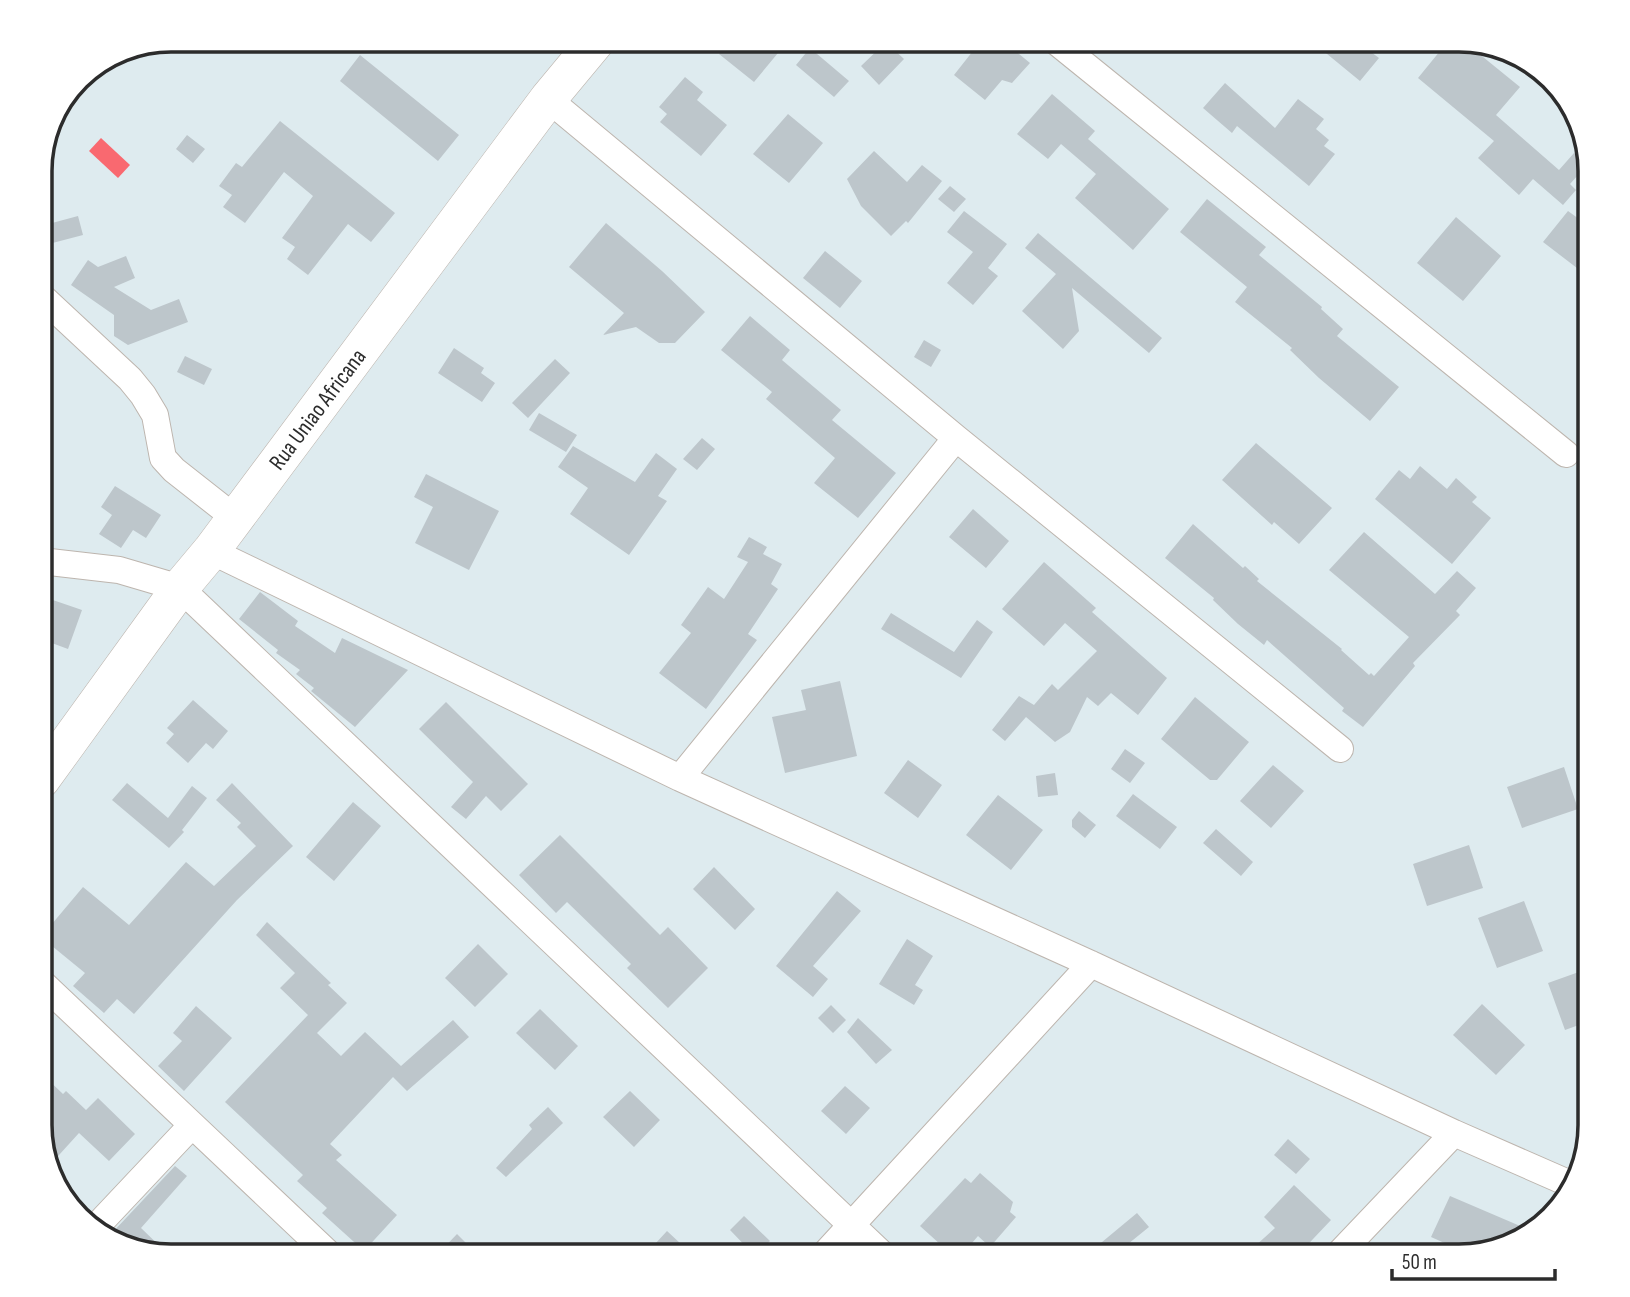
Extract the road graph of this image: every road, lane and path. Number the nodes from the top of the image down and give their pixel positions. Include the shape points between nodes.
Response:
1 (587, 52) edge
2 (1069, 52) edge
3 (548, 99) junction
4 (53, 307) edge
5 (956, 438) junction
6 (1566, 454) dead end
7 (235, 518) junction
8 (211, 551) junction
9 (53, 562) edge
10 (180, 588) junction
11 (1340, 749) dead end
12 (53, 763) edge
13 (681, 778) junction
14 (1091, 964) junction
15 (53, 993) edge
16 (192, 1125) junction
17 (1454, 1133) junction
18 (1563, 1181) edge
19 (101, 1221) edge
20 (852, 1225) junction
21 (318, 1244) edge
22 (834, 1244) edge
23 (872, 1244) edge
24 (1348, 1244) edge

1 - 3 main road, Rua Uniao Africana
2 - 6 street
3 - 5 street
3 - 7 main road, Rua Uniao Africana
4 - 7 street via 144,395 155,415 163,458
5 - 11 street
5 - 13 street
7 - 8 main road, Rua Uniao Africana
8 - 10 main road, Rua Uniao Africana
8 - 13 street
9 - 10 street via 119,570
10 - 12 main road, Rua Uniao Africana
10 - 20 street
13 - 14 street
14 - 17 street
14 - 20 street
15 - 16 street
16 - 19 street
16 - 21 street
17 - 18 street
17 - 24 street
20 - 22 street
20 - 23 street

